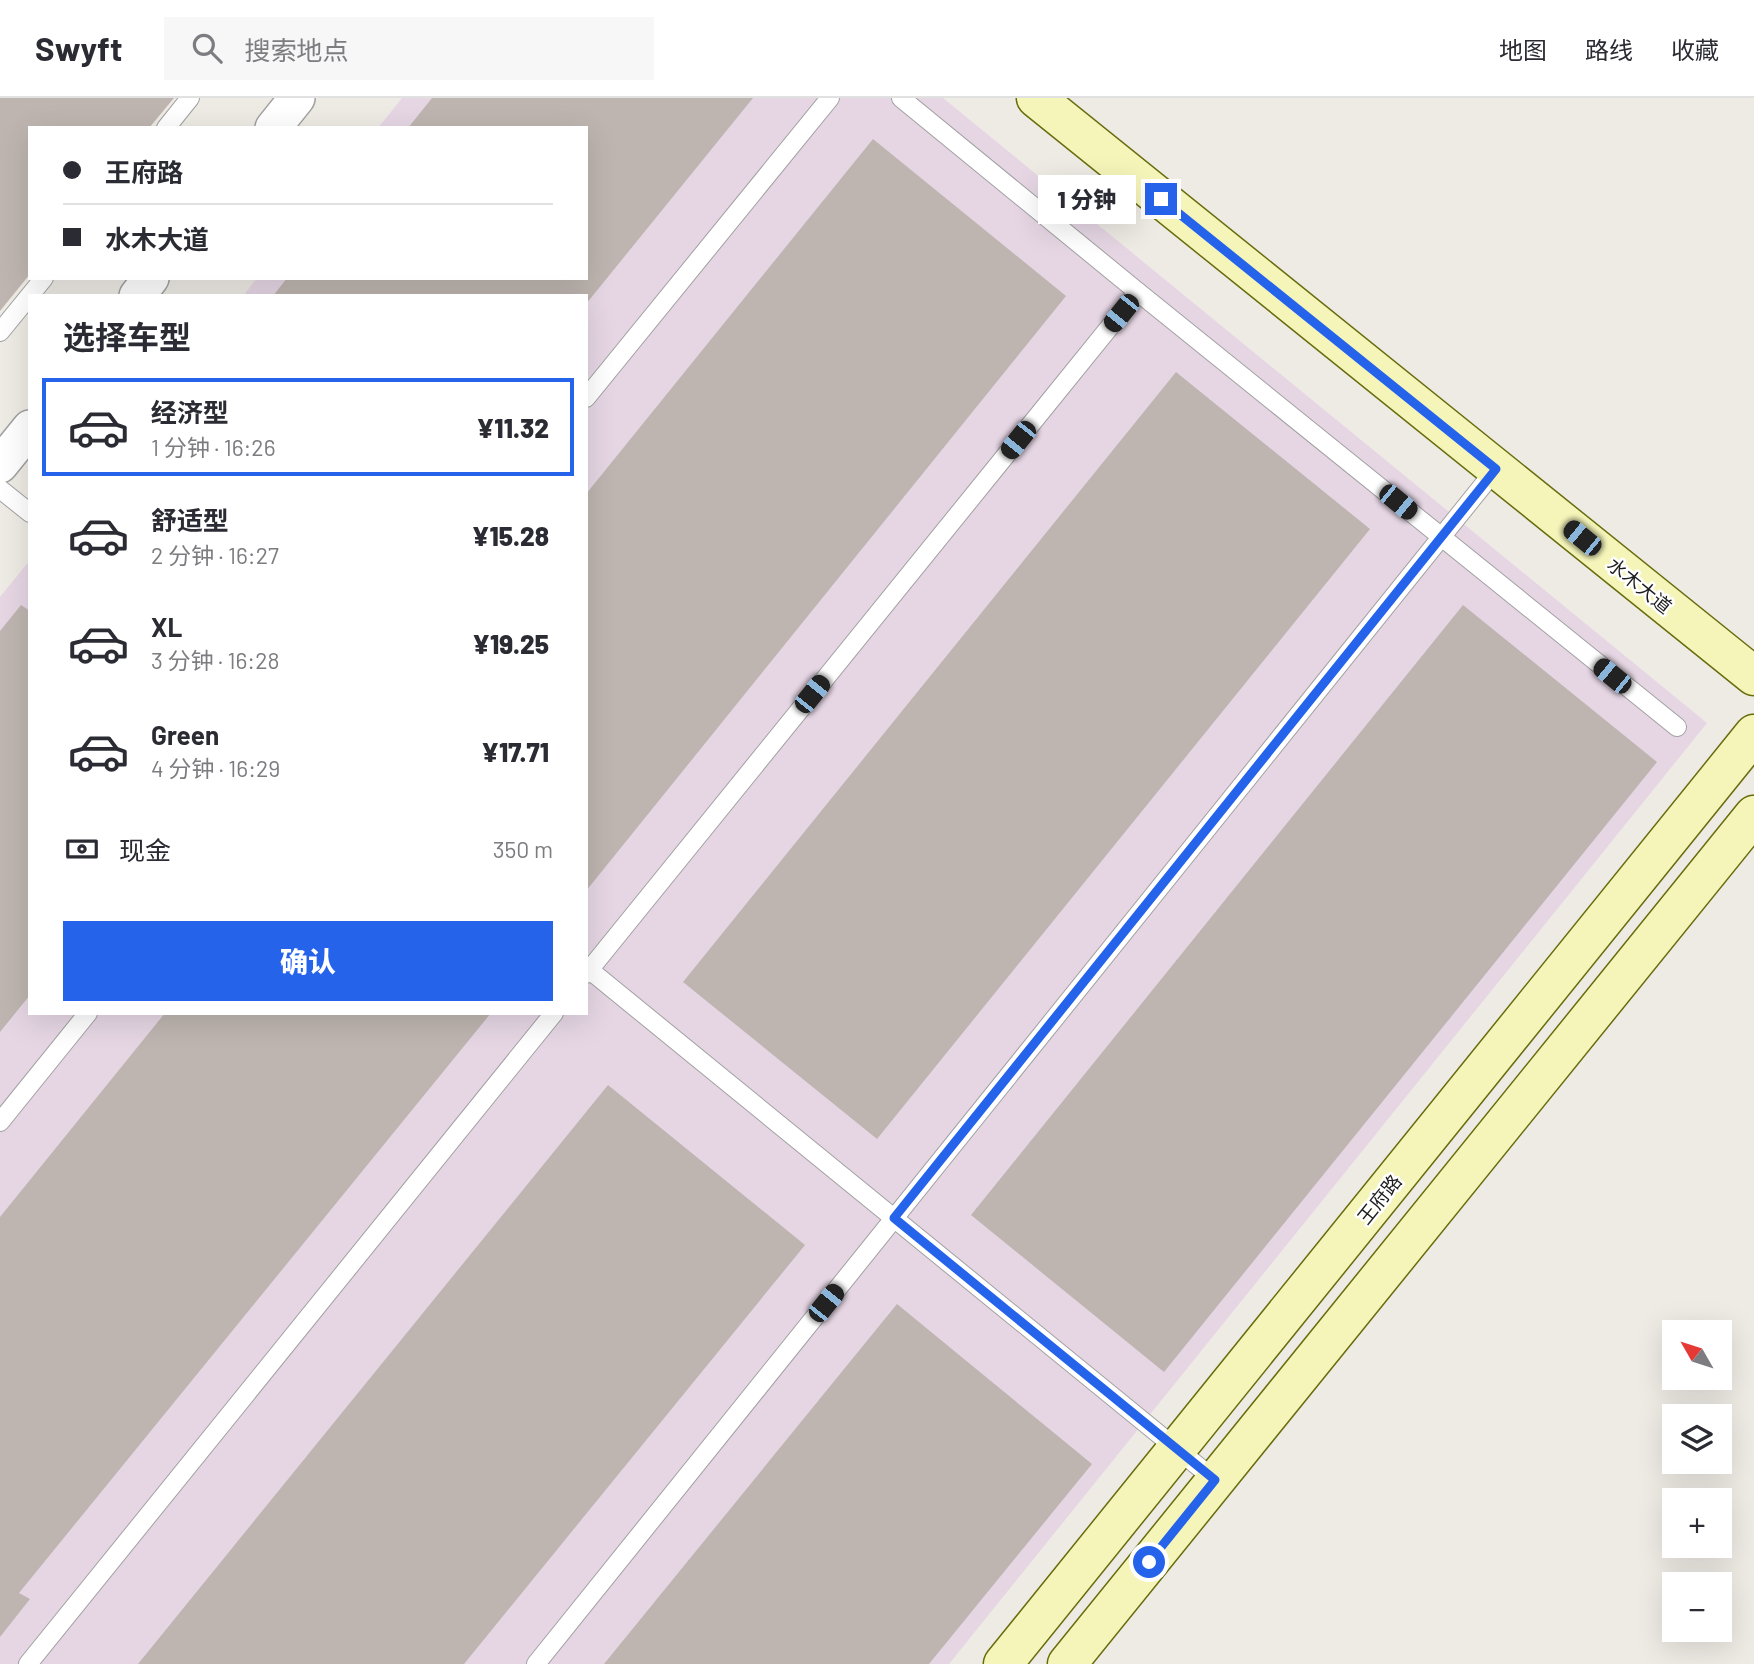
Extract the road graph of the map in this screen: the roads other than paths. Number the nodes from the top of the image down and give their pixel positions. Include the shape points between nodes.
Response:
1 (190, 98) edge
2 (297, 98) edge
3 (830, 98) edge
4 (901, 98) edge
5 (1036, 98) edge
6 (168, 126) edge
7 (275, 126) edge
8 (42, 280) edge
9 (149, 280) edge
10 (1138, 292) junction
11 (31, 294) edge
12 (139, 294) edge
13 (28, 298) edge
14 (0, 332) edge
15 (588, 396) edge
16 (28, 430) edge
17 (0, 465) edge
18 (1496, 469) junction
19 (0, 489) edge
20 (28, 511) edge
21 (1441, 537) junction
22 (1754, 676) edge
23 (1677, 727) dead end
24 (1754, 734) edge
25 (1754, 815) edge
26 (588, 969) edge
27 (588, 971) edge
28 (86, 1015) edge
29 (552, 1015) edge
30 (0, 1122) edge
31 (894, 1218) junction
32 (1177, 1449) junction
33 (1215, 1480) junction
34 (28, 1664) edge
35 (536, 1664) edge
36 (1003, 1664) edge
37 (1067, 1664) edge

1 - 6 lane
2 - 7 street
3 - 15 lane
4 - 10 lane
5 - 18 street, 水木大道
8 - 11 lane
9 - 12 street
10 - 21 lane
10 - 26 lane
13 - 14 lane
16 - 17 street
18 - 21 lane
18 - 22 street, 水木大道
19 - 20 lane
21 - 23 lane
21 - 31 lane
24 - 32 street, 王府路
25 - 33 street
27 - 31 lane
28 - 30 lane
29 - 34 lane
31 - 32 lane
31 - 35 lane
32 - 33 lane
32 - 36 street, 王府路
33 - 37 street

